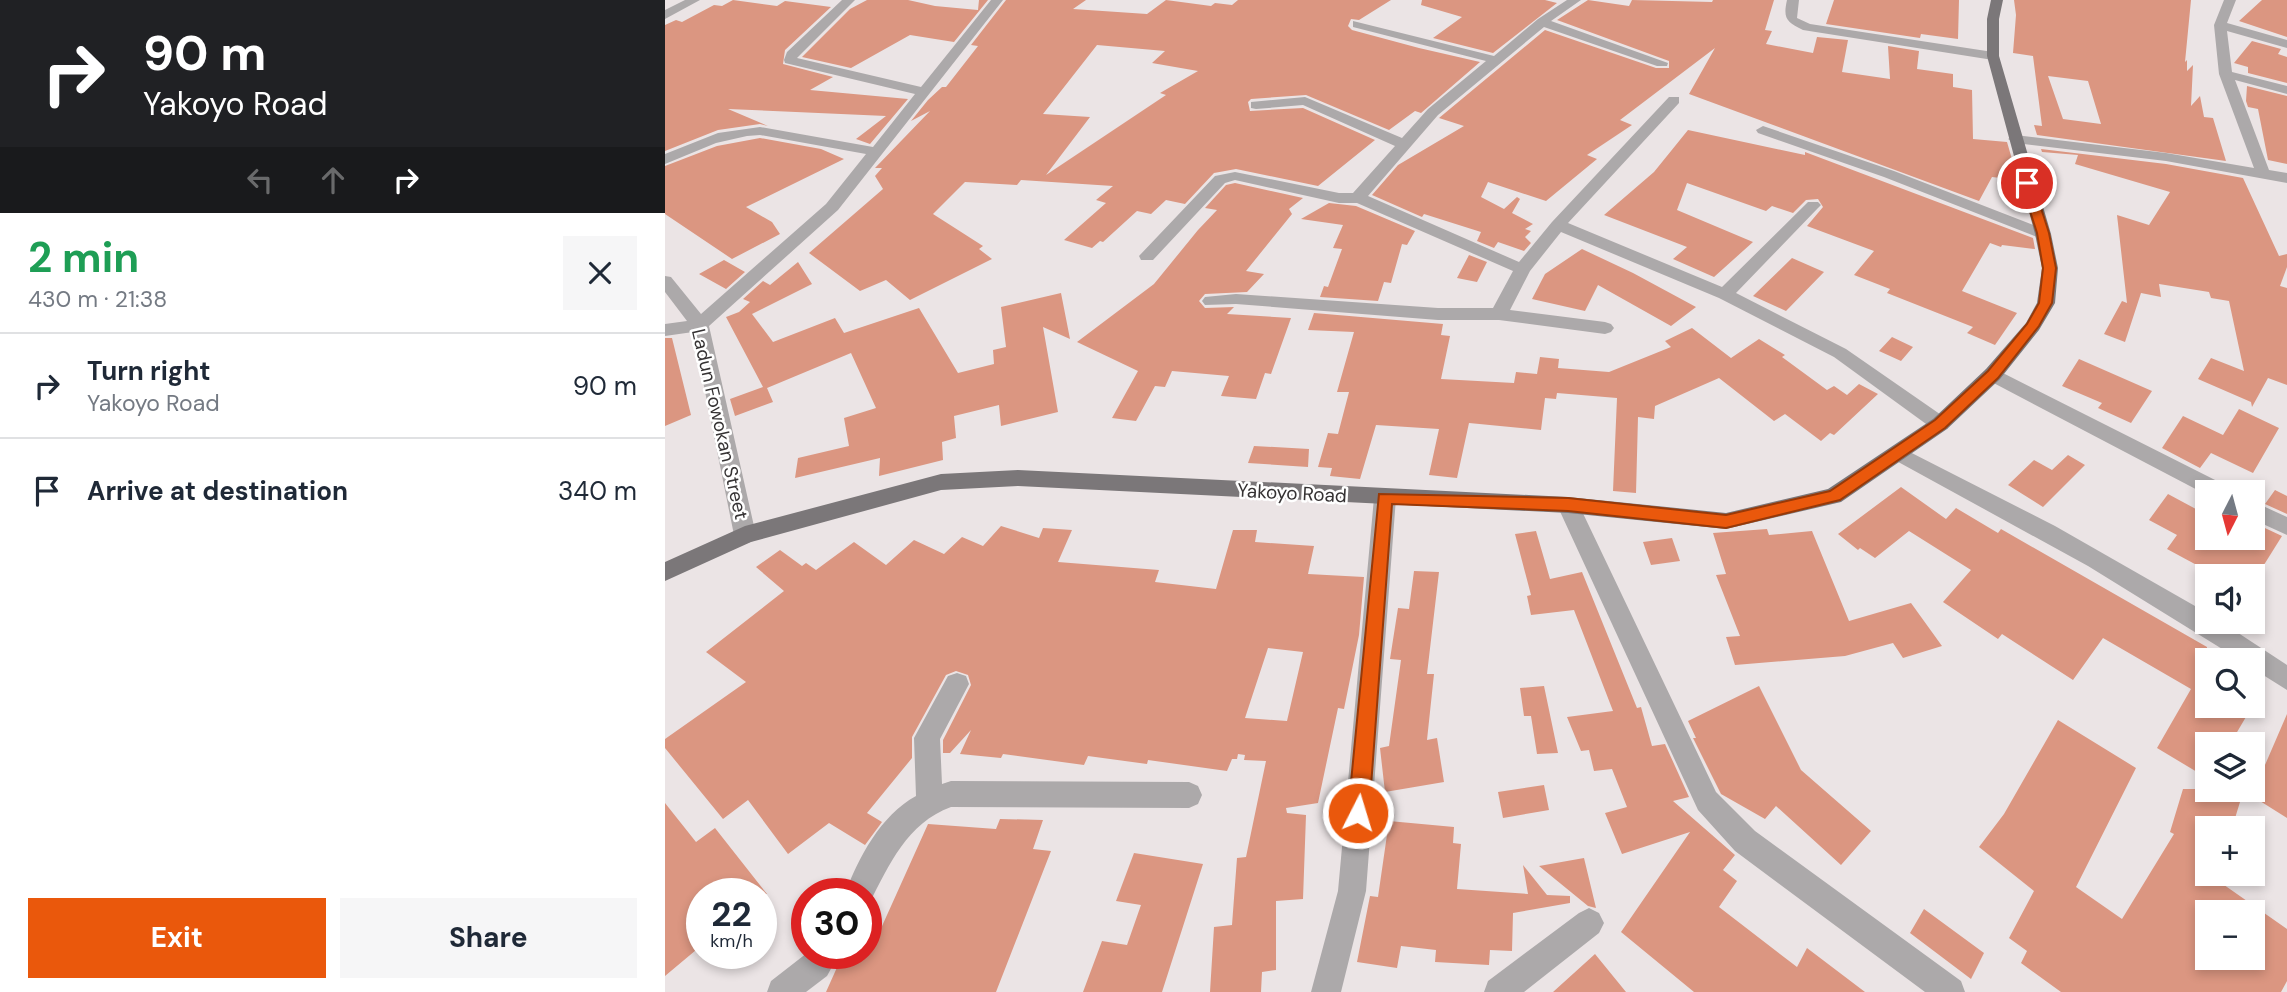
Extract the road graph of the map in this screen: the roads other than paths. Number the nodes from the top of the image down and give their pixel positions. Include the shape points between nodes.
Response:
1 (694, 0) edge
2 (849, 0) edge
3 (997, 0) edge
4 (1575, 0) edge
5 (1793, 0) edge
6 (1997, 0) edge
7 (2230, 0) edge
8 (665, 15) edge
9 (1542, 22) junction
10 (1357, 24) dead end
11 (2220, 25) junction
12 (2287, 44) edge
13 (1993, 56) junction
14 (1496, 60) junction
15 (1663, 63) dead end
16 (2226, 74) junction
17 (2287, 90) edge
18 (925, 92) junction
19 (1674, 100) dead end
20 (1256, 105) dead end
21 (1763, 130) dead end
22 (2015, 139) junction
23 (1403, 144) junction
24 (878, 152) junction
25 (665, 160) edge
26 (2263, 173) junction
27 (2287, 178) edge
28 (1359, 198) junction
29 (1813, 205) dead end
30 (1558, 225) junction
31 (2043, 233) junction
32 (1147, 256) dead end
33 (1522, 269) junction
34 (665, 281) edge
35 (1725, 294) junction
36 (1211, 301) dead end
37 (1499, 314) junction
38 (701, 325) junction
39 (1605, 328) dead end
40 (665, 330) edge
41 (1993, 374) junction
42 (1940, 424) junction
43 (1898, 453) junction
44 (2197, 480) edge
45 (1385, 498) junction
46 (1568, 505) junction
47 (2265, 516) edge
48 (2287, 527) edge
49 (745, 535) junction
50 (665, 572) edge
51 (2287, 679) edge
52 (957, 684) dead end
53 (1189, 795) dead end
54 (929, 800) junction
55 (868, 878) edge
56 (1589, 923) dead end
57 (811, 969) edge
58 (782, 992) edge
59 (1326, 992) edge
60 (1499, 992) edge
61 (1950, 992) edge

1 - 8 street
2 - 18 street via 790,55 790,60
3 - 18 street
4 - 9 street
5 - 13 street via 1792,20 1807,27
6 - 13 main road, Yakoyo Road
7 - 11 street
9 - 14 street
9 - 15 street
10 - 14 street
11 - 12 street
11 - 16 street
13 - 22 main road, Yakoyo Road
14 - 23 street via 1433,112
16 - 17 street
16 - 26 street
18 - 24 street
19 - 30 street
20 - 23 street via 1305,101
21 - 31 street
22 - 26 street
22 - 31 main road, Yakoyo Road
23 - 28 street
24 - 25 street via 742,131
24 - 38 street via 832,207
26 - 27 street
28 - 32 street via 1235,176 1220,179
28 - 33 street
29 - 35 street
30 - 33 street
30 - 35 street
31 - 41 main road, Yakoyo Road via 2050,268 2046,303
33 - 37 street
34 - 38 street, Ladun Fowokan Street
35 - 42 street via 1840,353
36 - 37 street
37 - 39 street
38 - 40 street
38 - 49 street, Ladun Fowokan Street
41 - 42 main road, Yakoyo Road
41 - 44 street
42 - 43 main road, Yakoyo Road
43 - 46 main road, Yakoyo Road via 1834,496 1726,522
43 - 51 street via 2142,584
45 - 46 main road, Yakoyo Road
45 - 49 main road, Yakoyo Road via 1018,478 941,482
45 - 59 street via 1352,891
46 - 61 street via 1707,802 1745,841
47 - 48 street
49 - 50 main road, Yakoyo Road
52 - 54 street via 927,738
53 - 54 street via 951,794
54 - 55 street via 909,814 888,840
56 - 60 street
57 - 58 street

